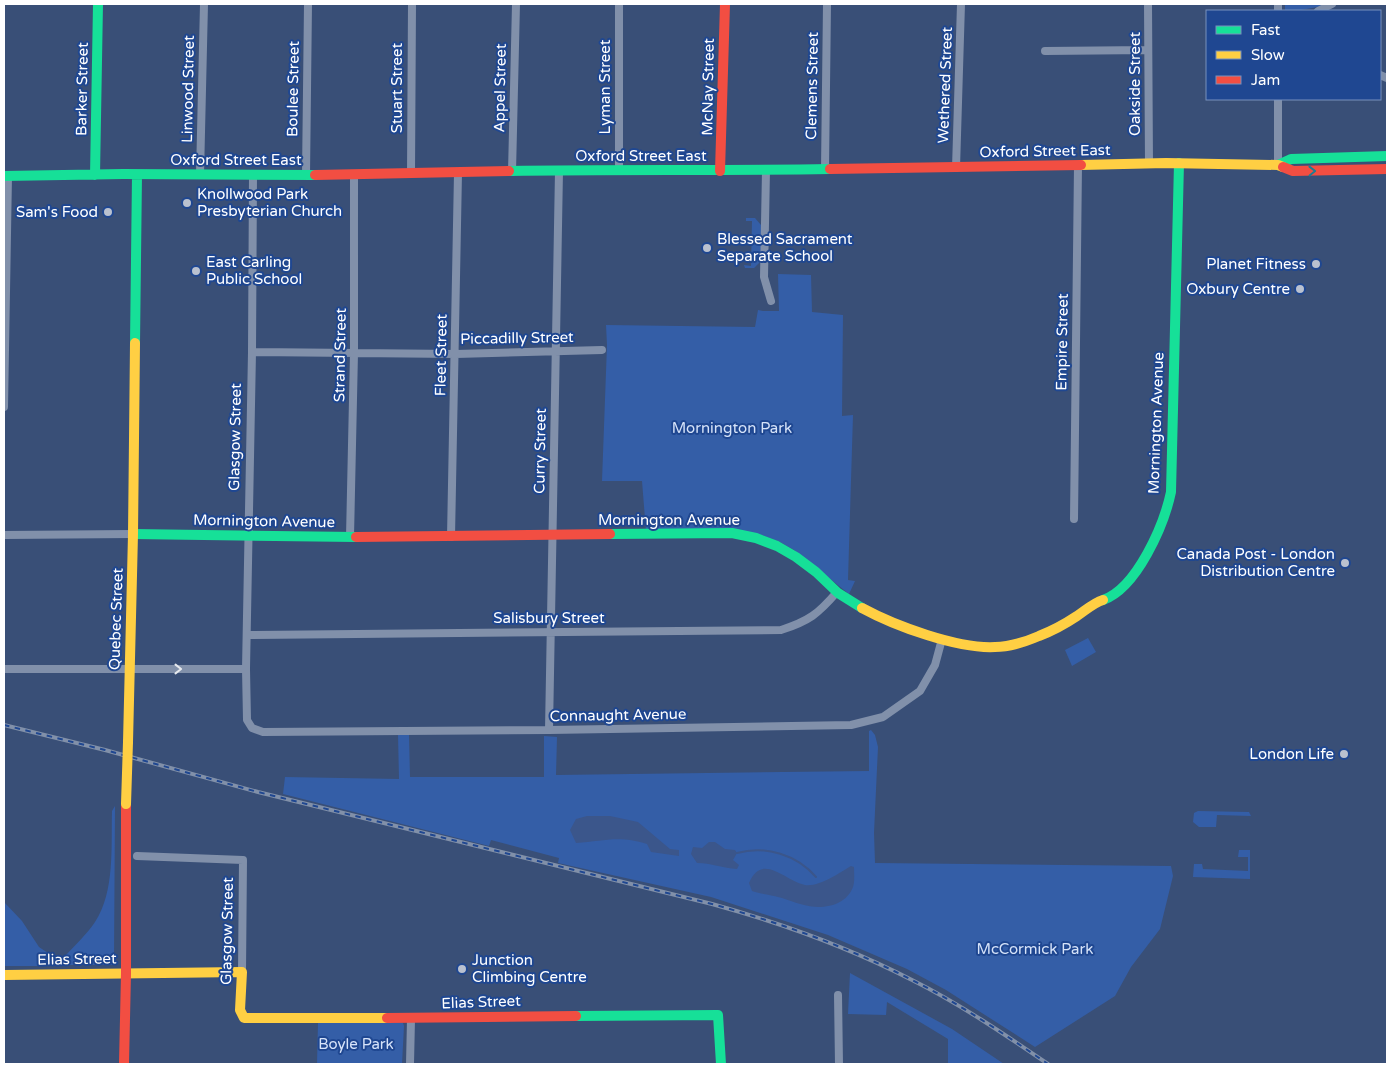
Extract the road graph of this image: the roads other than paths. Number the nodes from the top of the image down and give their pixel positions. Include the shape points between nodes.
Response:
1 (98, 4) edge
2 (204, 4) edge
3 (308, 4) edge
4 (412, 4) edge
5 (516, 4) edge
6 (619, 4) edge
7 (725, 4) edge
8 (827, 4) edge
9 (961, 4) edge
10 (1148, 4) edge
11 (1148, 50) junction
12 (1045, 51) dead end
13 (1278, 100) edge
14 (1387, 156) edge
15 (1179, 163) junction
16 (1149, 164) junction
17 (1078, 165) junction
18 (1278, 165) junction
19 (956, 168) junction
20 (619, 169) junction
21 (825, 169) junction
22 (1387, 169) edge
23 (766, 170) junction
24 (559, 171) junction
25 (720, 171) junction
26 (512, 172) junction
27 (410, 173) junction
28 (458, 173) junction
29 (354, 174) junction
30 (95, 175) junction
31 (137, 175) junction
32 (306, 175) junction
33 (6, 176) edge
34 (200, 176) junction
35 (253, 176) junction
36 (771, 301) dead end
37 (602, 350) dead end
38 (252, 352) junction
39 (555, 352) junction
40 (354, 353) junction
41 (456, 354) junction
42 (4, 407) edge
43 (1074, 519) dead end
44 (133, 534) junction
45 (4, 535) edge
46 (248, 536) junction
47 (552, 536) junction
48 (350, 537) junction
49 (451, 537) junction
50 (837, 592) junction
51 (550, 632) junction
52 (248, 635) junction
53 (942, 639) junction
54 (4, 669) edge
55 (246, 669) junction
56 (130, 670) junction
57 (252, 728) joint
58 (548, 730) junction
59 (138, 856) dead end
60 (242, 972) junction
61 (126, 973) junction
62 (4, 975) edge
63 (838, 995) dead end
64 (244, 1018) joint
65 (411, 1019) junction
66 (124, 1064) edge
67 (410, 1064) edge
68 (720, 1064) edge
69 (840, 1064) edge

1 - 30 street, Barker Street
2 - 34 street, Linwood Street
3 - 32 street, Boulee Street
4 - 27 street, Stuart Street
5 - 26 street, Appel Street
6 - 20 street, Lyman Street
7 - 25 street, McNay Street
8 - 21 street, Clemens Street
9 - 19 street, Wethered Street
10 - 11 street, Oakside Street
11 - 12 street
11 - 16 street, Oakside Street
13 - 18 street
14 - 18 street, Oxford Street East via 1291,159
15 - 16 street, Oxford Street East
15 - 18 street, Oxford Street East
15 - 53 street, Mornington Avenue via 1171,492 1152,545 1128,580 1111,597 1048,632 1000,647 974,646
16 - 17 street, Oxford Street East
17 - 19 street, Oxford Street East
17 - 43 street, Empire Street
18 -> 22 street, Oxford Street East via 1293,171
19 - 21 street, Oxford Street East
20 - 24 street, Oxford Street East
20 - 25 street, Oxford Street East
21 - 23 street, Oxford Street East
23 - 25 street, Oxford Street East
23 - 36 street via 764,277
24 - 26 street, Oxford Street East
24 - 39 street, Curry Street
26 - 28 street, Oxford Street East
27 - 28 street, Oxford Street East
27 - 29 street, Oxford Street East
28 - 41 street, Fleet Street
29 - 32 street, Oxford Street East
29 - 40 street, Strand Street
30 - 31 street, Oxford Street East
30 - 33 street, Oxford Street East
31 - 34 street, Oxford Street East
31 - 44 street, Quebec Street
32 - 35 street, Oxford Street East
33 - 42 street
34 - 35 street, Oxford Street East
35 - 38 street, Glasgow Street
37 - 39 street, Piccadilly Street
38 - 40 street, Piccadilly Street
38 - 46 street, Glasgow Street
39 - 41 street, Piccadilly Street
39 - 47 street, Curry Street
40 - 41 street, Piccadilly Street
40 - 48 street, Strand Street
41 - 49 street, Fleet Street
44 - 45 street, Mornington Avenue
44 - 46 street, Mornington Avenue
44 - 56 street, Quebec Street
46 - 48 street, Mornington Avenue
46 - 52 street, Glasgow Street
47 - 49 street, Mornington Avenue
47 - 50 street, Mornington Avenue via 753,536 794,555
47 - 51 street, Curry Street
48 - 49 street, Mornington Avenue
50 - 51 street, Salisbury Street via 809,619 781,630
50 - 53 street, Mornington Avenue via 878,617
51 - 52 street, Salisbury Street
51 - 58 street, Curry Street
52 - 55 street, Glasgow Street
53 - 58 street, Connaught Avenue via 935,665 920,691 883,717 861,723
54 - 56 street
56 -> 55 street
55 - 57 street, Glasgow Street via 247,720
56 - 61 street, Quebec Street, bridge
57 - 58 street, Connaught Avenue via 263,732
59 - 60 street, Glasgow Street via 244,860
60 - 61 street, Elias Street
60 - 64 street, Glasgow Street via 240,1010
61 - 62 street, Elias Street
61 - 66 street, Quebec Street
63 - 69 street
64 - 65 street, Elias Street
65 - 67 street
65 - 68 street, Elias Street via 718,1015

